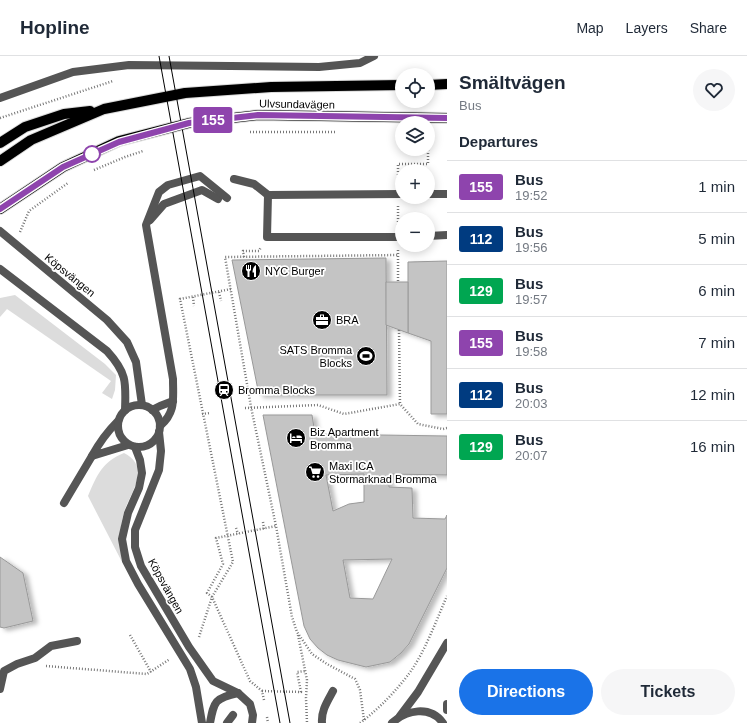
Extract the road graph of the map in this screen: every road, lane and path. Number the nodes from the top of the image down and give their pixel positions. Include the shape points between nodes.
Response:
1 (374, 56) edge
2 (129, 65) junction
3 (447, 84) edge
4 (395, 85) edge
5 (435, 85) edge
6 (0, 98) edge
7 (104, 109) junction
8 (0, 118) edge
9 (447, 118) edge
10 (249, 132) dead end
11 (341, 132) dead end
12 (0, 143) edge
13 (147, 150) dead end
14 (0, 160) edge
15 (92, 171) dead end
16 (234, 179) dead end
17 (72, 180) dead end
18 (395, 194) edge
19 (435, 194) edge
20 (447, 194) edge
21 (268, 195) junction
22 (227, 198) dead end
23 (218, 199) dead end
24 (0, 209) edge
25 (146, 225) junction
26 (0, 231) edge
27 (447, 235) edge
28 (435, 236) edge
29 (395, 237) edge
30 (12, 241) junction
31 (259, 251) dead end
32 (398, 252) edge
33 (398, 255) junction
34 (244, 257) junction
35 (0, 269) edge
36 (398, 282) dead end
37 (231, 289) junction
38 (219, 292) junction
39 (193, 297) junction
40 (221, 301) dead end
41 (194, 306) dead end
42 (399, 330) dead end
43 (173, 402) junction
44 (400, 404) junction
45 (142, 406) junction
46 (251, 407) junction
47 (245, 408) dead end
48 (125, 410) junction
49 (152, 410) junction
50 (210, 413) dead end
51 (202, 414) junction
52 (118, 421) junction
53 (447, 428) edge
54 (160, 429) junction
55 (132, 446) junction
56 (92, 456) junction
57 (64, 503) dead end
58 (263, 522) dead end
59 (276, 526) junction
60 (236, 528) dead end
61 (264, 529) junction
62 (238, 534) junction
63 (226, 536) junction
64 (447, 596) edge
65 (212, 597) junction
66 (297, 632) junction
67 (130, 635) dead end
68 (77, 641) dead end
69 (447, 643) edge
70 (189, 647) junction
71 (181, 652) junction
72 (17, 664) junction
73 (306, 671) junction
74 (151, 672) junction
75 (0, 689) edge
76 (262, 691) junction
77 (334, 691) dead end
78 (238, 694) junction
79 (265, 704) dead end
80 (447, 704) edge
81 (266, 710) dead end
82 (447, 710) edge
83 (400, 716) junction
84 (364, 720) junction
85 (202, 723) edge
86 (210, 723) edge
87 (227, 723) edge
88 (235, 723) edge
89 (252, 723) edge
90 (268, 723) edge
91 (307, 723) edge
92 (322, 723) edge
93 (360, 723) edge
94 (392, 723) edge
95 (443, 723) edge

1 - 2 street via 360,63 319,67
2 - 6 street via 73,72
2 - 8 path via 114,81
3 - 5 main road
4 - 7 main road, Ulvsundavägen via 271,87 185,93
7 - 12 main road via 64,114 25,127
7 - 14 main road, Ulvsundavägen via 31,140
9 - 24 main road, Ulvsundavägen via 258,115 189,123 119,142 63,167
10 - 11 path
13 - 15 path
16 - 21 street via 254,184
17 - 30 path via 29,211 22,230
18 - 21 street
19 - 20 street
21 - 29 street via 267,237
22 - 25 street via 200,176 168,185 159,192
23 - 25 street via 202,190 164,204
25 - 43 street via 173,379
26 - 30 street, Köpsvängen
27 - 28 street
30 - 45 street, Köpsvängen via 108,320 127,342 136,362
31 - 34 path via 243,251
32 - 33 path
33 - 34 path
33 - 36 path
34 - 37 path via 225,258
35 - 48 street via 111,355 118,363 126,381
37 - 38 path
37 - 46 path
38 - 39 path
38 - 40 path
39 - 41 path
39 - 51 path via 180,299
42 - 44 path
43 - 49 street
43 - 54 street via 167,420
44 - 46 path via 344,414 318,405
44 - 53 path via 418,424
45 - 48 street
45 - 49 street
46 - 47 path
46 - 59 path
48 - 52 street
49 - 54 street, Köpsvängen via 159,420
50 - 51 path
51 - 63 path
52 - 55 street, Köpsvängen via 120,436
52 - 56 street
54 - 55 street via 153,442 141,447
54 - 70 street, Köpsvängen via 160,470 135,530 135,547 141,566
55 - 56 street
55 - 71 street, Köpsvängen via 140,460 142,473 122,539 126,561
56 - 57 street
58 - 61 path
59 - 61 path
59 - 66 path
60 - 62 path
61 - 62 path
62 - 63 path
63 - 65 path via 233,562
63 - 65 path via 216,538 223,564 207,592
64 - 84 path via 411,670 383,703
65 - 70 path via 197,642
65 - 76 path via 250,681
66 - 73 path
66 - 84 path via 312,654 355,679 360,690
67 - 74 path
68 - 72 street via 51,646 35,658
69 - 83 street via 418,692
70 - 78 street, Köpsvängen via 213,681
71 - 74 path
71 - 85 street, Köpsvängen via 196,687
72 - 74 path via 147,674
72 - 75 street via 4,671
73 - 76 path via 297,672 301,692
73 - 91 path
76 - 79 path
77 - 92 street via 325,705
78 - 86 street via 223,697 213,706
78 - 89 street, Köpsvängen via 250,704
80 - 82 street
81 - 90 path
83 - 94 street
83 - 95 street via 421,711 432,714
84 - 93 path
87 - 88 street via 233,715

